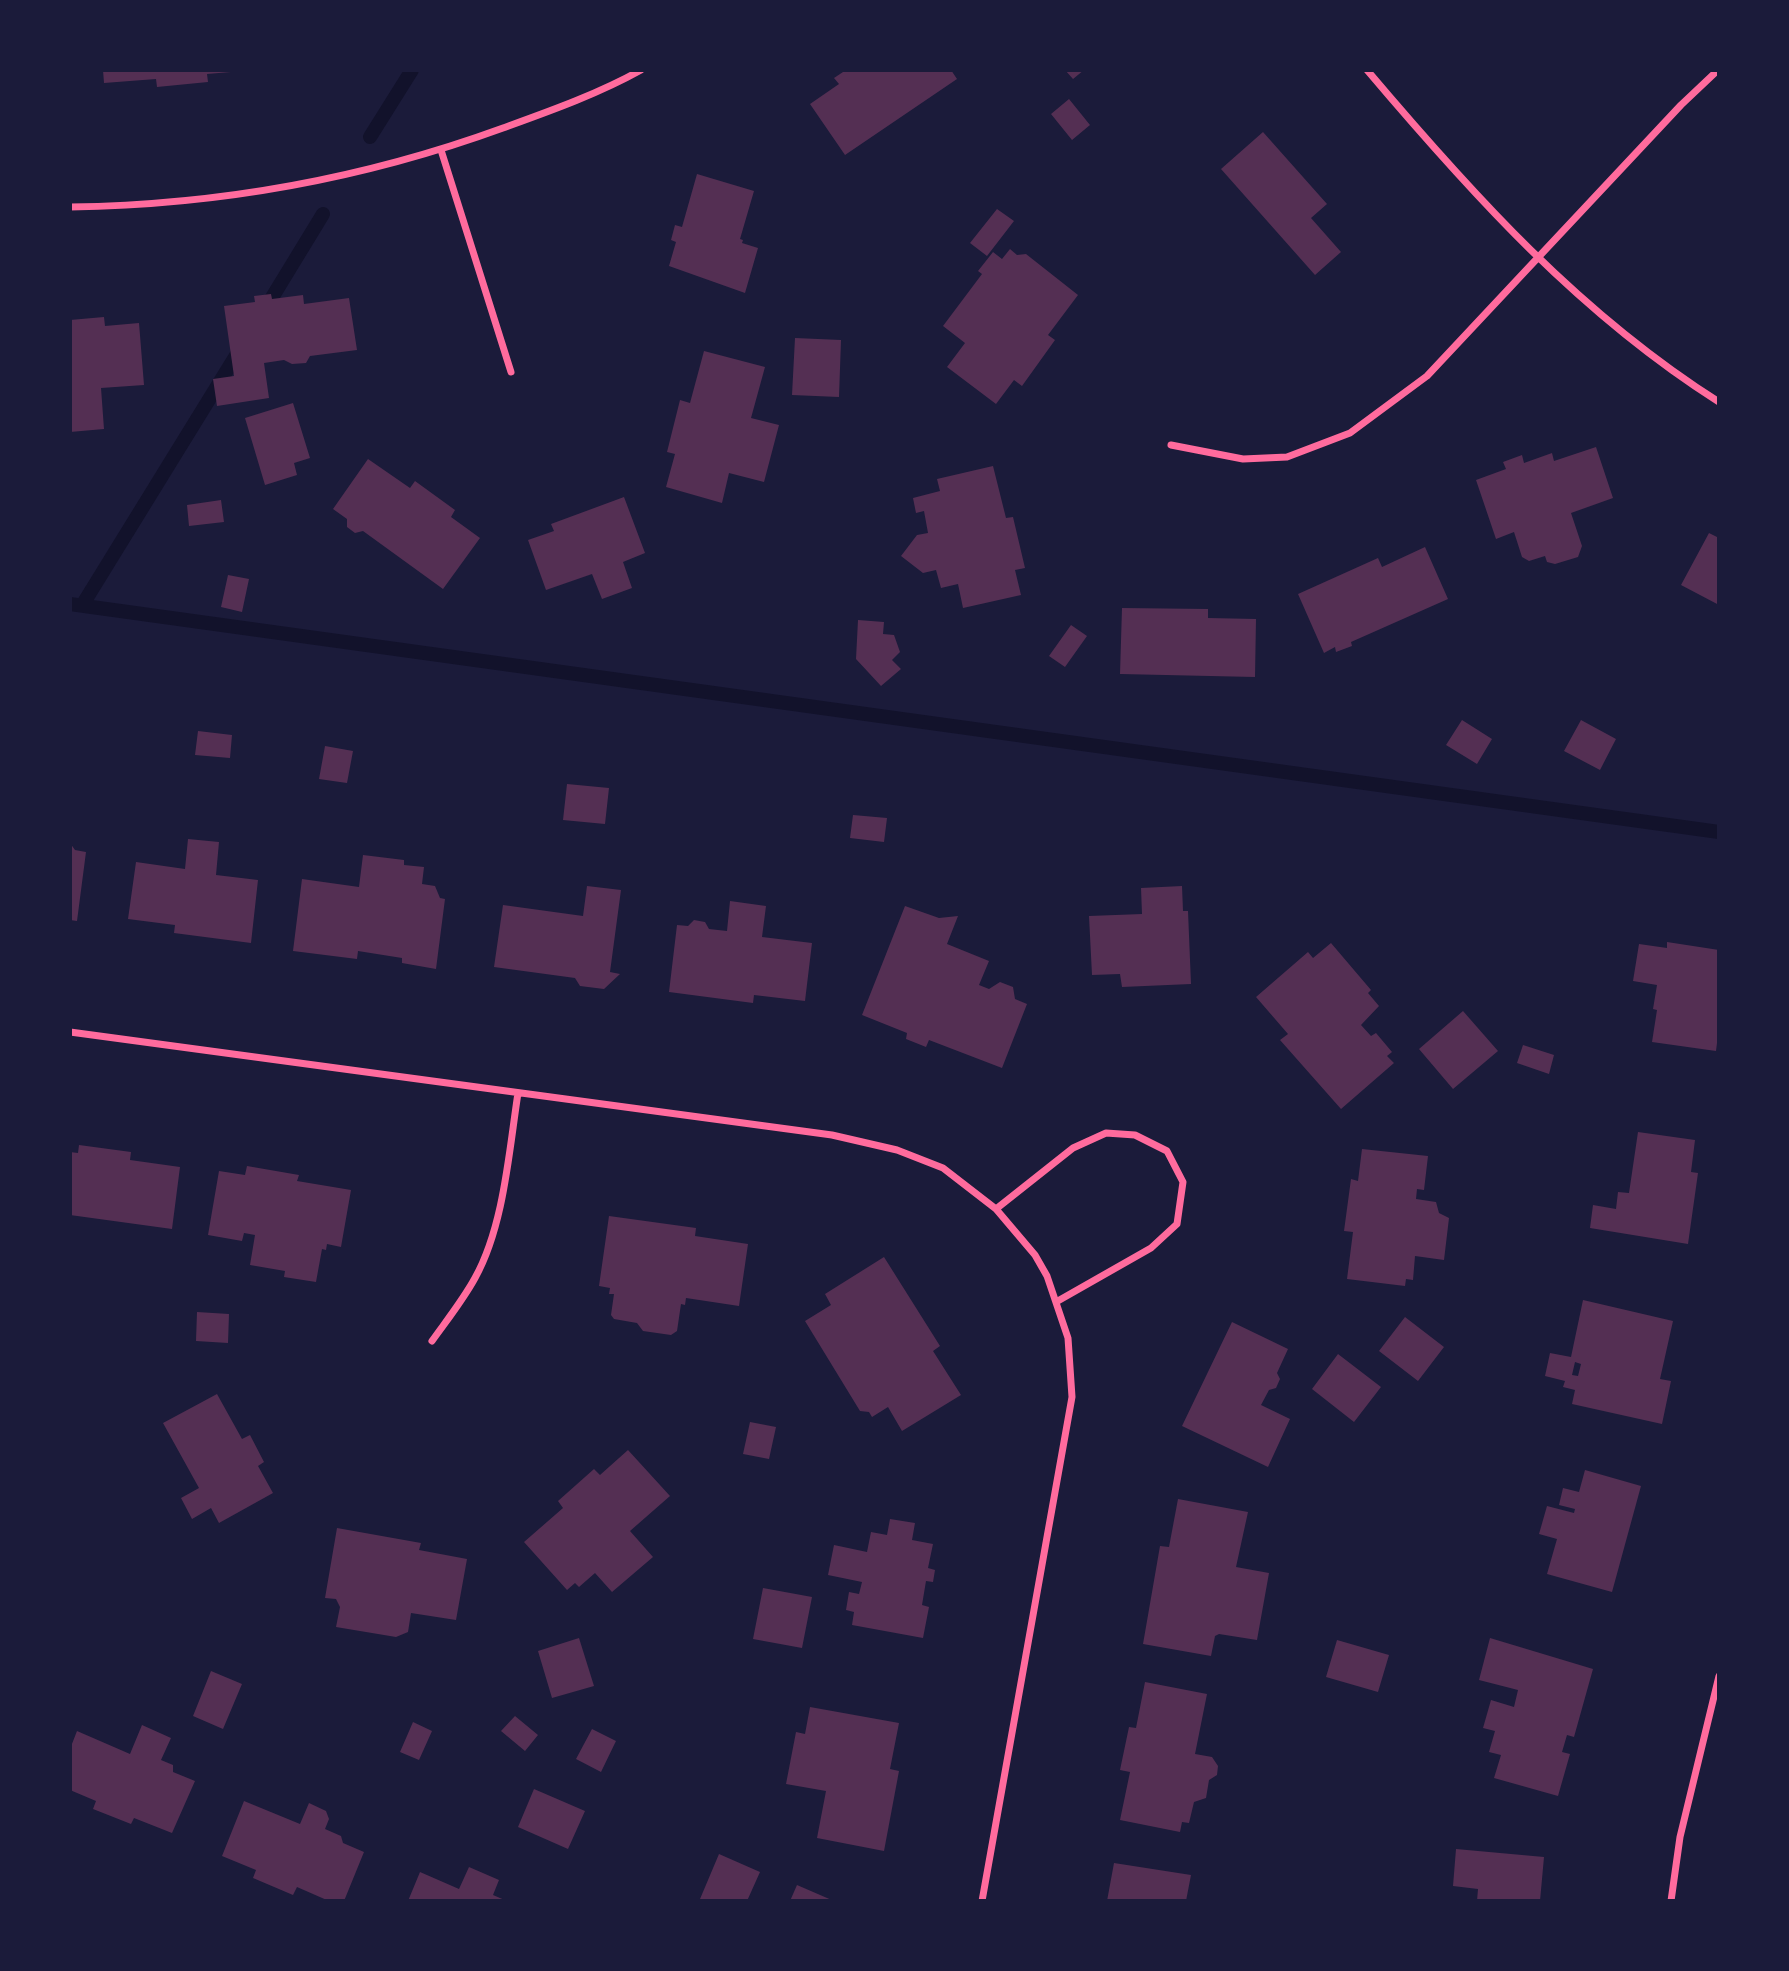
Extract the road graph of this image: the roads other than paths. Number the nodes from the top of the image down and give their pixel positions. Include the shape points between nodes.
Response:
1 (641, 70) edge
2 (1367, 70) edge
3 (1718, 70) edge
4 (441, 150) junction
5 (70, 207) edge
6 (1537, 259) junction
7 (511, 372) dead end
8 (1719, 402) edge
9 (1171, 445) dead end
10 (70, 1032) edge
11 (518, 1093) junction
12 (996, 1209) junction
13 (1056, 1302) junction
14 (432, 1341) dead end
15 (1719, 1675) edge
16 (982, 1901) edge
17 (1671, 1901) edge

1 - 4 street via 536,116
2 - 6 street via 1453,172
3 - 6 street
4 - 5 street via 366,172 230,198
4 - 7 street
6 - 8 street via 1621,332
6 - 9 street via 1427,376 1350,433 1287,457 1243,459
10 - 11 street
11 - 12 street via 832,1135 897,1150 943,1168
11 - 14 street via 488,1248 475,1278
12 - 13 street via 1035,1255
12 - 13 street via 1073,1148 1106,1133 1135,1135 1167,1151 1183,1182 1177,1224 1150,1248
13 - 16 street via 1068,1338 1072,1397
15 - 17 street via 1679,1837

